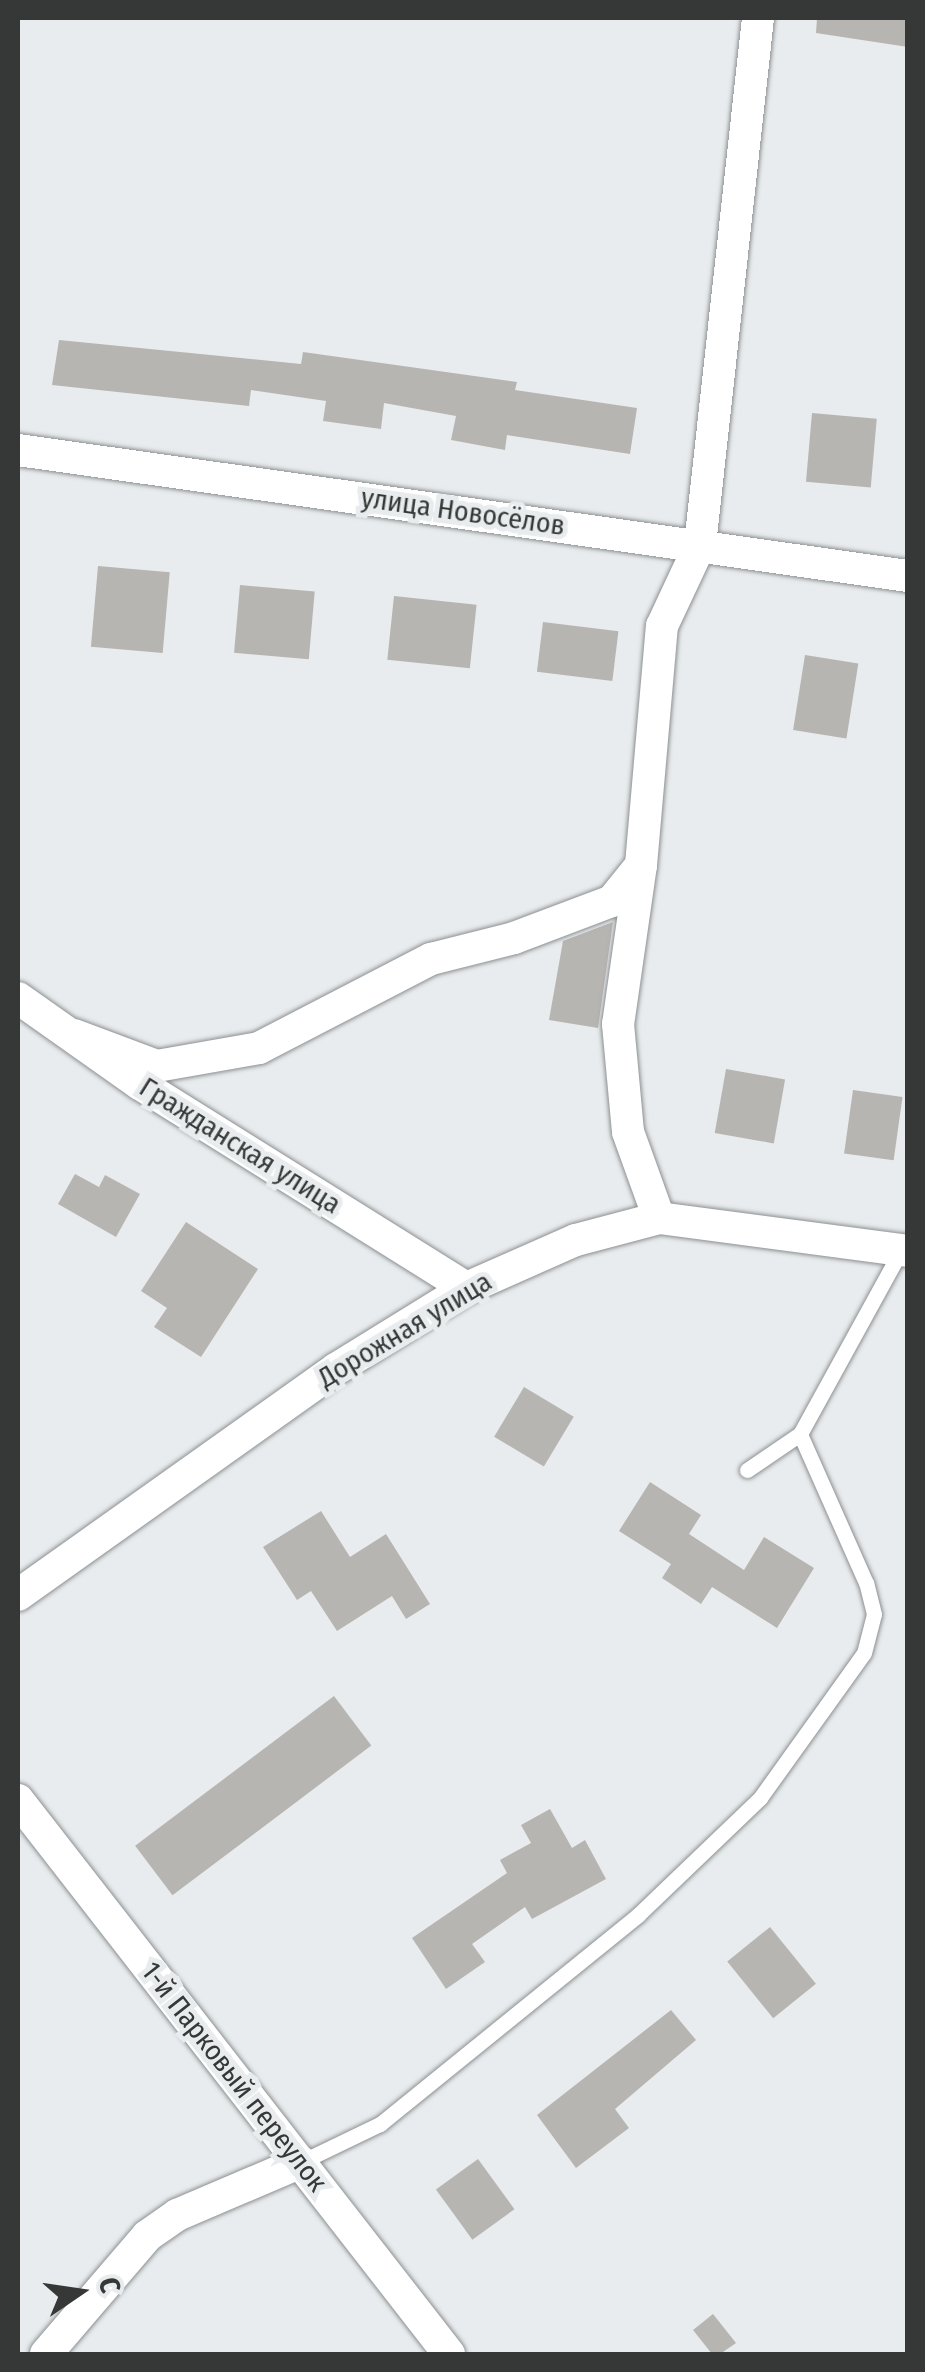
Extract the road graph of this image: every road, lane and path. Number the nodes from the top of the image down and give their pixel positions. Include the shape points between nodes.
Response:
1 (758, 18) edge
2 (18, 450) edge
3 (700, 545) junction
4 (908, 576) edge
5 (641, 865) junction
6 (18, 998) edge
7 (74, 1034) junction
8 (659, 1218) junction
9 (904, 1251) edge
10 (467, 1288) junction
11 (800, 1434) junction
12 (747, 1470) dead end
13 (18, 1595) edge
14 (18, 1800) edge
15 (301, 2162) junction
16 (46, 2354) edge
17 (450, 2354) edge

1 - 3 street
2 - 3 street, улица Новосёлов
3 - 4 street, улица Новосёлов
3 - 5 street via 662,626
5 - 7 street via 612,900 514,938 431,959 259,1048 156,1066
5 - 8 street via 618,1024 628,1132
6 - 7 street, Гражданская улица
7 - 10 street, Гражданская улица via 140,1084
8 - 9 street, Дорожная улица
8 - 10 street, Дорожная улица via 576,1240
9 - 11 lane
10 - 13 street, Дорожная улица via 336,1368
11 - 12 lane
11 - 15 lane via 866,1583 874,1614 864,1654 760,1798 638,1915 380,2124
14 - 15 street, 1-й Парковый переулок
15 - 16 street via 177,2215 147,2236
15 - 17 street, 1-й Парковый переулок

